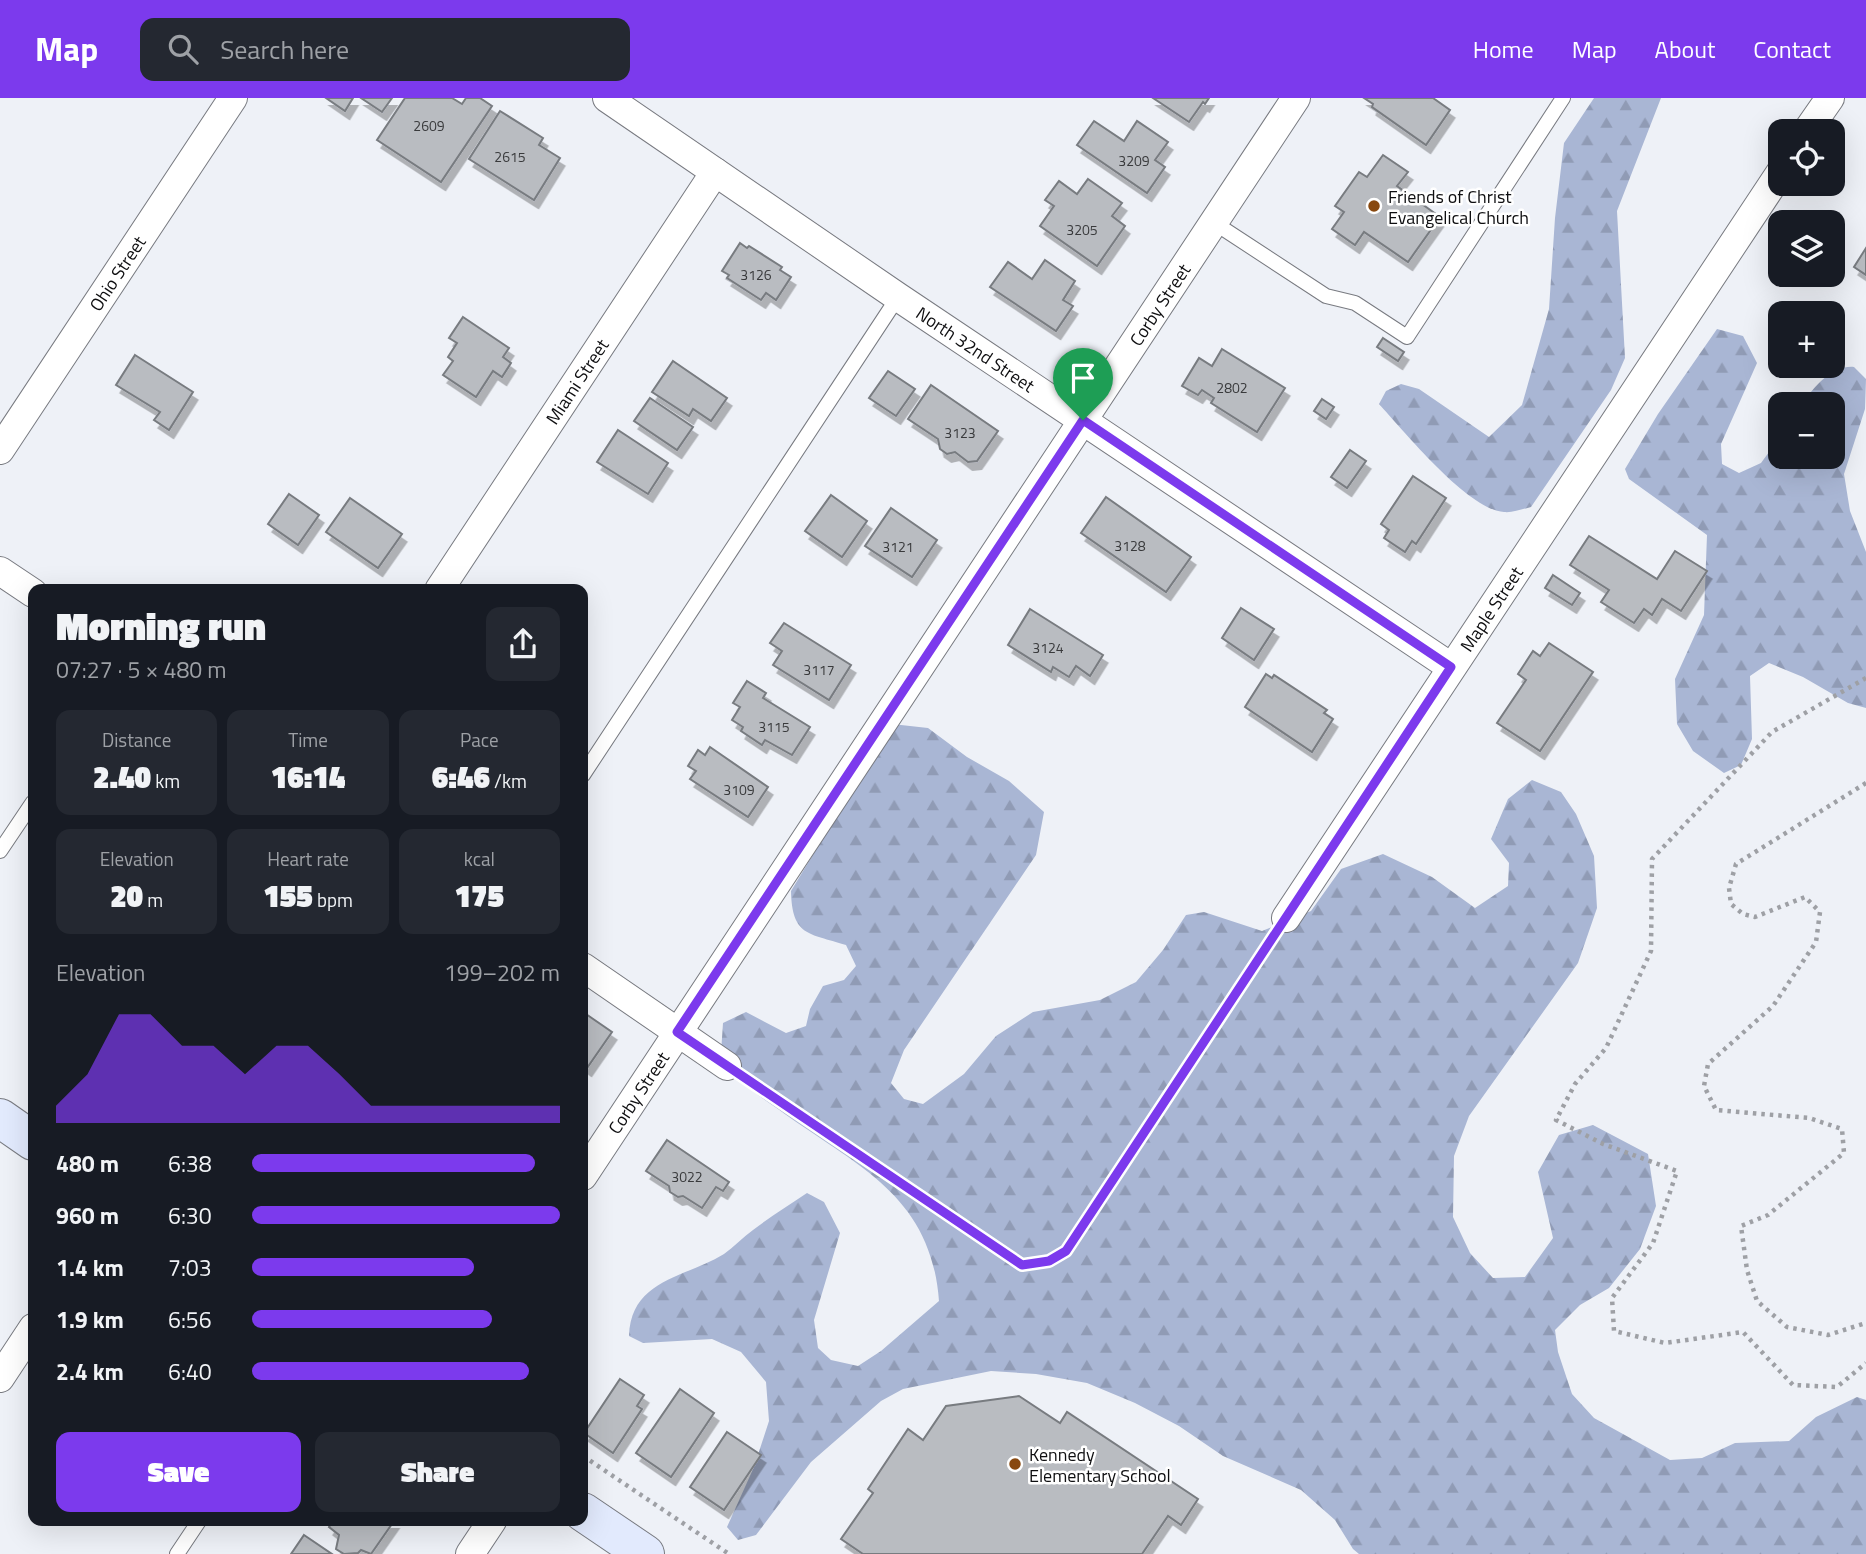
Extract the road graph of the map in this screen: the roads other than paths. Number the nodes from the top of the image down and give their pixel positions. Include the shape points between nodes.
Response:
1 (233, 98) edge
2 (607, 98) edge
3 (1296, 98) edge
4 (1563, 98) edge
5 (1830, 98) edge
6 (1815, 119) edge
7 (715, 172) junction
8 (1768, 191) edge
9 (1213, 222) junction
10 (898, 297) junction
11 (1083, 420) junction
12 (0, 450) edge
13 (0, 571) edge
14 (443, 584) edge
15 (28, 590) edge
16 (1451, 667) junction
17 (588, 767) edge
18 (28, 810) edge
19 (0, 852) edge
20 (1286, 918) road end
21 (588, 970) edge
22 (677, 1032) junction
23 (727, 1066) road end
24 (0, 1118) edge
25 (28, 1138) edge
26 (588, 1168) edge
27 (28, 1336) edge
28 (0, 1378) edge
29 (588, 1514) edge
30 (196, 1526) edge
31 (489, 1526) edge
32 (177, 1554) edge
33 (470, 1554) edge
34 (645, 1554) edge

1 - 12 street, Ohio Street
2 - 7 street, North 32nd Street
3 - 9 street, Corby Street
4 - 9 lane via 1407,337 1355,303 1326,296
5 - 6 street
7 - 10 street, North 32nd Street
7 - 14 street, Miami Street
8 - 16 street, Maple Street
9 - 11 street, Corby Street
10 - 11 street, North 32nd Street
10 - 17 lane
11 - 16 street, North 32nd Street
11 - 22 street, Corby Street
13 - 15 street
16 - 20 street, Maple Street
18 - 19 lane
21 - 22 street
22 - 23 street
22 - 26 street, Corby Street
24 - 25 main road
27 - 28 street
29 - 34 main road
30 - 32 lane
31 - 33 street

